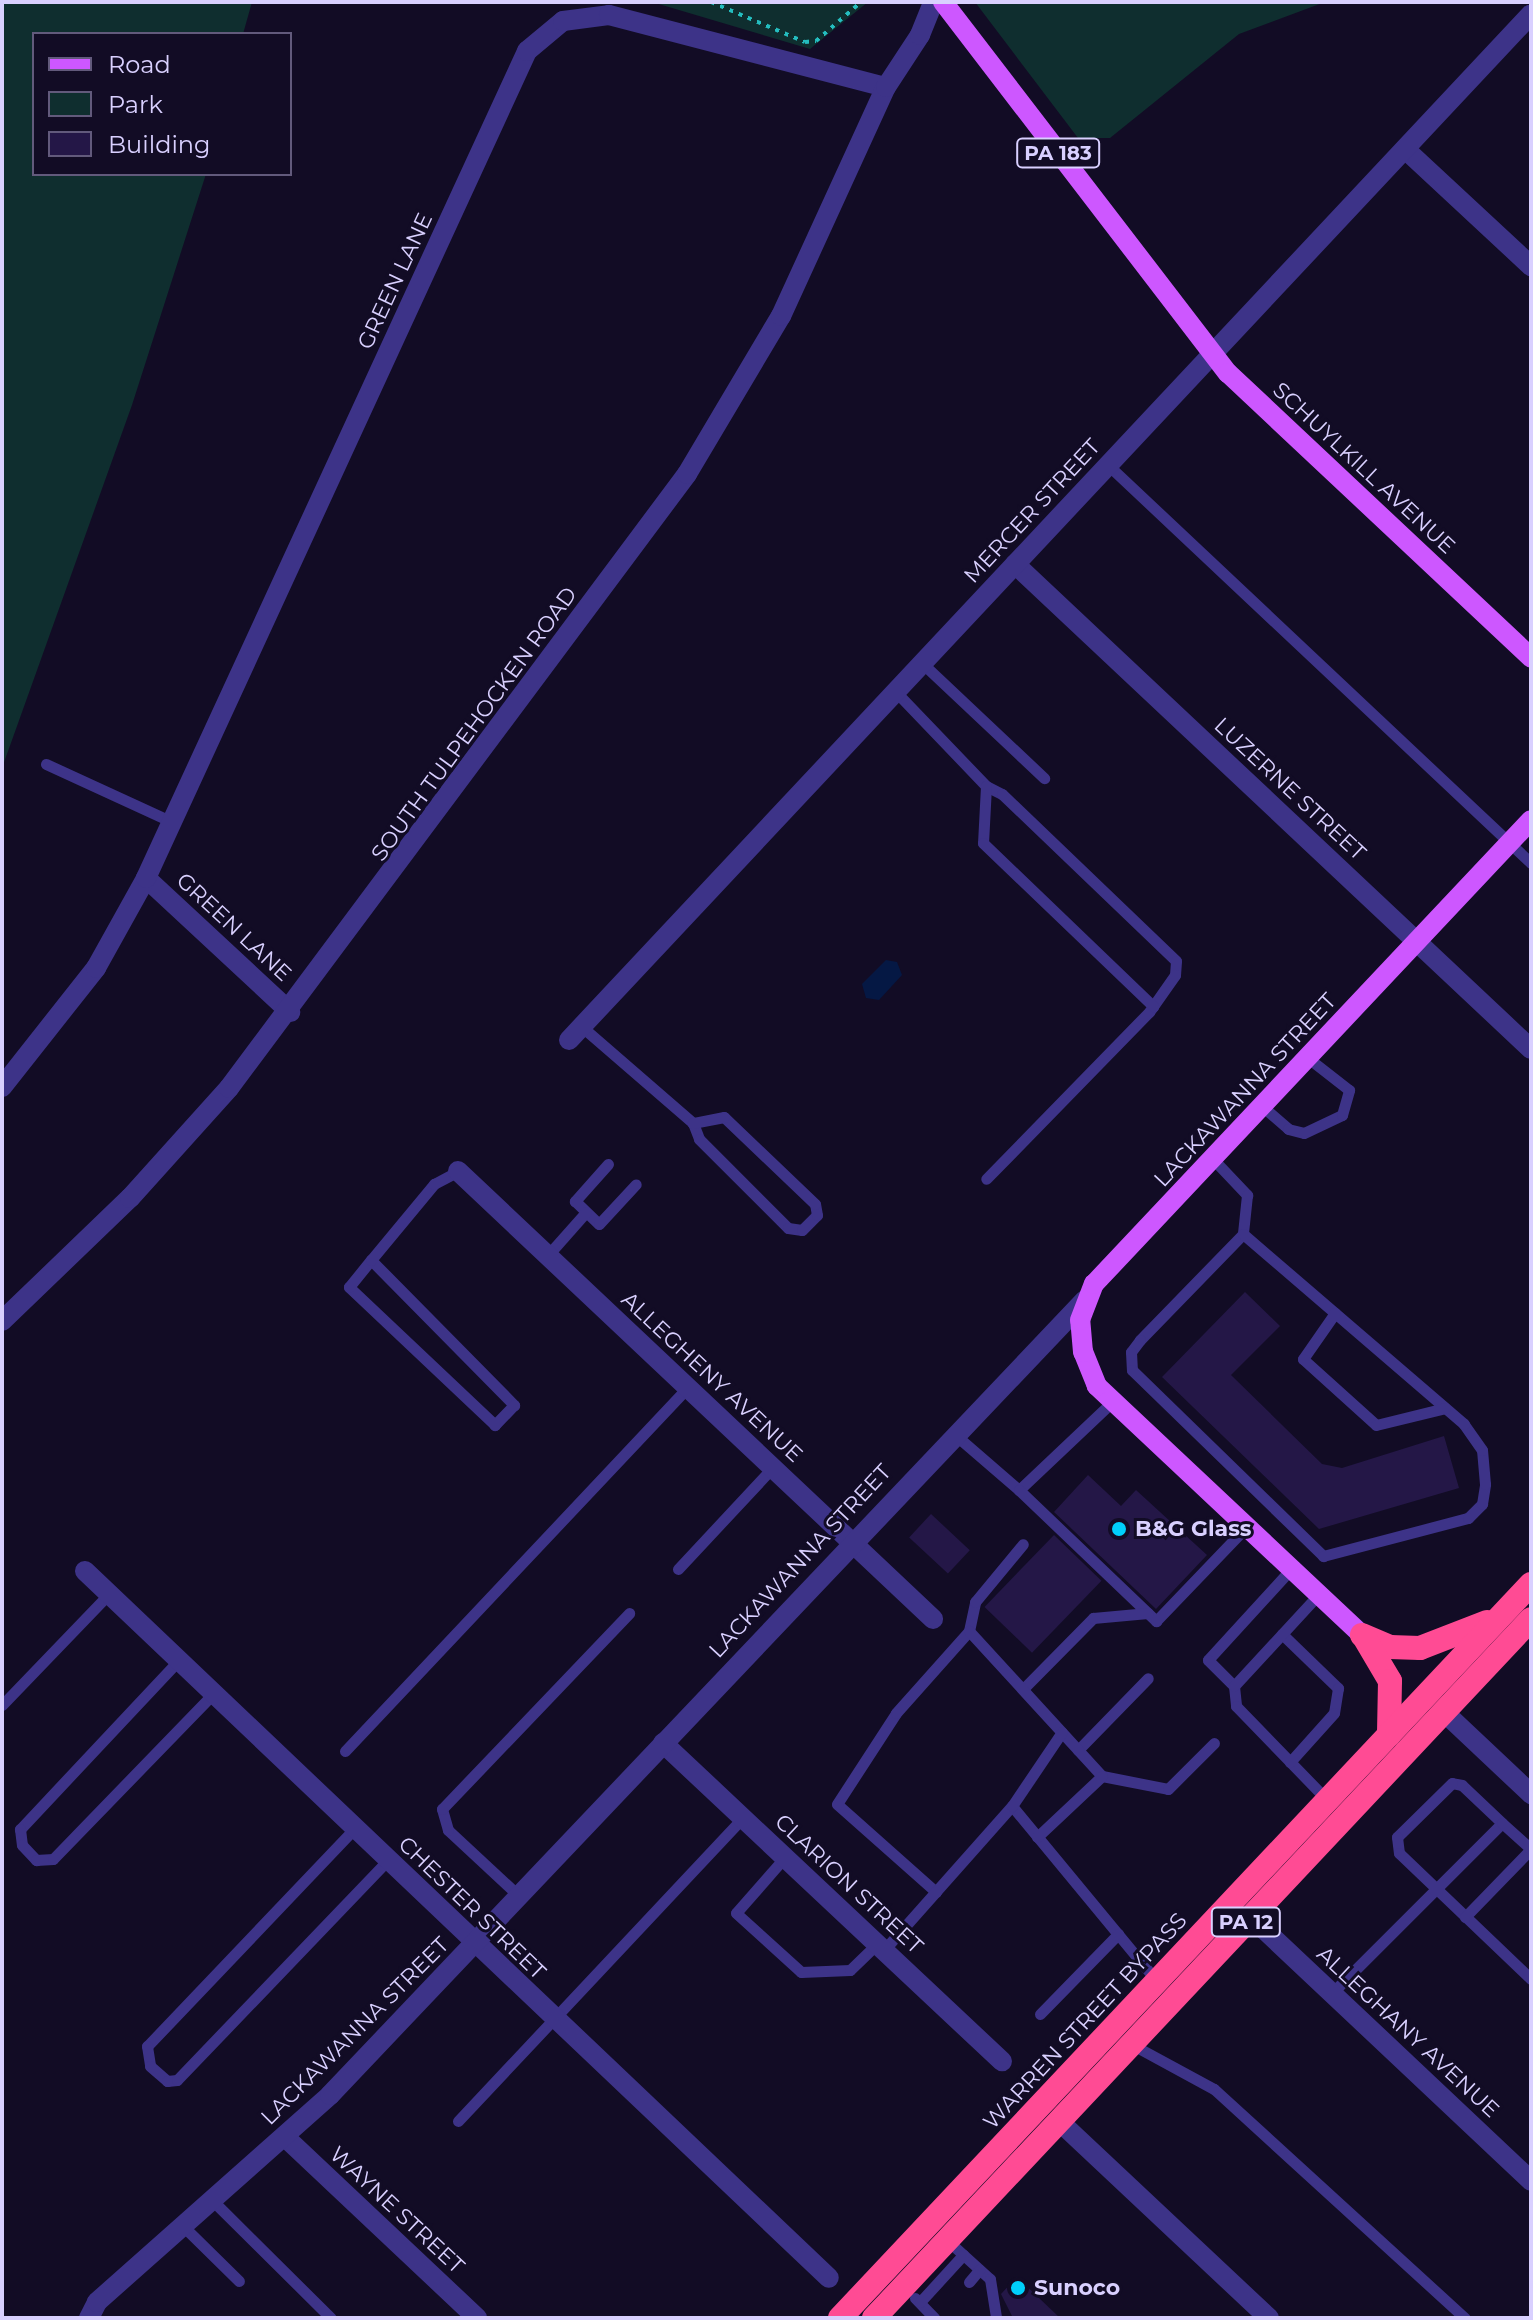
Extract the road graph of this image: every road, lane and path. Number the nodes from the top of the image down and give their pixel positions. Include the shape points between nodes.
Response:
1 (687, 2) edge
2 (861, 2) edge
3 (933, 2) edge
4 (943, 2) edge
5 (1531, 14) edge
6 (886, 87) junction
7 (1405, 149) junction
8 (1531, 266) edge
9 (1213, 354) junction
10 (1108, 465) junction
11 (1015, 564) junction
12 (1531, 658) edge
13 (922, 663) junction
14 (896, 692) junction
15 (46, 764) dead end
16 (1044, 778) dead end
17 (986, 786) junction
18 (1531, 820) edge
19 (172, 822) junction
20 (1510, 843) junction
21 (1531, 863) edge
22 (146, 878) junction
23 (1417, 942) junction
24 (1153, 1006) junction
25 (290, 1012) junction
26 (575, 1033) joint
27 (1531, 1049) edge
28 (1308, 1058) junction
29 (2, 1087) edge
30 (1262, 1106) junction
31 (693, 1123) junction
32 (1213, 1159) junction
33 (608, 1164) dead end
34 (458, 1171) joint
35 (986, 1179) dead end
36 (636, 1184) dead end
37 (586, 1212) junction
38 (1243, 1234) junction
39 (548, 1255) junction
40 (371, 1260) junction
41 (1085, 1300) junction
42 (1335, 1313) junction
43 (2, 1321) edge
44 (688, 1387) junction
45 (1112, 1402) junction
46 (1445, 1408) junction
47 (952, 1433) junction
48 (773, 1467) junction
49 (1019, 1490) junction
50 (1246, 1527) junction
51 (852, 1542) junction
52 (1023, 1544) dead end
53 (678, 1569) dead end
54 (1291, 1569) junction
55 (85, 1571) dead end
56 (1531, 1584) edge
57 (109, 1594) junction
58 (1318, 1595) junction
59 (629, 1613) dead end
60 (1503, 1614) junction
61 (1152, 1617) junction
62 (933, 1619) dead end
63 (1531, 1619) edge
64 (969, 1631) junction
65 (1282, 1634) junction
66 (1362, 1635) junction
67 (178, 1661) junction
68 (1148, 1678) dead end
69 (1234, 1686) junction
70 (1023, 1689) junction
71 (213, 1694) junction
72 (2, 1705) edge
73 (1444, 1712) junction
74 (1062, 1732) junction
75 (1389, 1735) junction
76 (663, 1743) junction
77 (1214, 1743) dead end
78 (1078, 1750) junction
79 (345, 1751) dead end
80 (1290, 1762) junction
81 (1102, 1776) junction
82 (1531, 1794) edge
83 (1327, 1800) junction
84 (1012, 1806) junction
85 (743, 1817) junction
86 (1502, 1823) junction
87 (354, 1829) junction
88 (1037, 1837) junction
89 (1531, 1850) edge
90 (785, 1857) junction
91 (387, 1861) junction
92 (1437, 1890) junction
93 (936, 1892) junction
94 (519, 1896) junction
95 (1251, 1917) junction
96 (1465, 1917) junction
97 (1118, 1934) junction
98 (474, 1944) junction
99 (880, 1947) junction
100 (1531, 1979) edge
101 (1157, 1982) junction
102 (1332, 1993) junction
103 (1040, 2014) dead end
104 (554, 2019) junction
105 (1131, 2044) junction
106 (1002, 2061) dead end
107 (458, 2121) dead end
108 (1059, 2121) junction
109 (285, 2137) junction
110 (1531, 2181) edge
111 (213, 2201) junction
112 (184, 2227) junction
113 (955, 2248) junction
114 (979, 2270) junction
115 (829, 2278) dead end
116 (239, 2281) dead end
117 (969, 2282) dead end
118 (912, 2294) junction
119 (937, 2315) edge
120 (89, 2318) edge
121 (331, 2318) edge
122 (477, 2318) edge
123 (840, 2318) edge
124 (874, 2318) edge
125 (996, 2318) edge
126 (1269, 2318) edge
127 (1465, 2318) edge

1 - 2 path via 711,2 805,42 816,41
3 - 6 street, SOUTH TULPEHOCKEN ROAD via 920,35
4 - 9 main road, SCHUYLKILL AVENUE / PA 183
5 - 7 street, MERCER STREET
6 - 19 street, GREEN LANE via 609,15 574,17 543,34 527,51
6 - 25 street, SOUTH TULPEHOCKEN ROAD via 781,316 687,474
7 - 8 street
7 - 9 street, MERCER STREET
9 - 10 street, MERCER STREET
9 - 12 main road, SCHUYLKILL AVENUE / PA 183
10 - 11 street, MERCER STREET
10 - 20 lane
11 - 13 street, MERCER STREET
11 - 23 street, LUZERNE STREET
13 - 14 street, MERCER STREET
13 - 16 lane
14 - 17 lane
14 - 26 street, MERCER STREET
15 - 19 lane
17 - 24 lane via 983,843
17 - 24 lane via 1002,794 1171,953 1175,975
18 - 20 main road, LACKAWANNA STREET
19 - 22 street, GREEN LANE
20 - 21 lane
20 - 23 main road, LACKAWANNA STREET
22 - 25 street, GREEN LANE
22 - 29 street, GREEN LANE via 96,968
23 - 27 street, LUZERNE STREET
23 - 28 main road, LACKAWANNA STREET
24 - 35 lane
25 - 43 street, SOUTH TULPEHOCKEN ROAD via 130,1198
26 - 31 lane
28 - 30 main road, LACKAWANNA STREET
28 - 30 lane via 1349,1090 1342,1115 1304,1133 1288,1129
30 - 32 main road, LACKAWANNA STREET
31 - 31 lane via 717,1159 788,1228 802,1230 817,1215 815,1204 724,1117
32 - 38 lane via 1247,1195
32 - 41 main road, LACKAWANNA STREET
33 - 37 lane via 575,1201
34 - 39 street, ALLEGHENY AVENUE
34 - 40 lane via 434,1184
36 - 37 lane via 599,1224
37 - 39 lane
38 - 42 lane
38 - 46 lane via 1140,1340 1131,1352 1132,1370 1323,1556 1468,1518 1482,1504 1482,1450
39 - 44 street, ALLEGHENY AVENUE
40 - 40 lane via 349,1287 495,1425 514,1405
41 - 45 main road via 1083,1352
41 - 47 street, LACKAWANNA STREET
42 - 46 lane
42 - 46 lane via 1303,1359 1376,1425
44 - 48 street, ALLEGHENY AVENUE
44 - 79 lane
45 - 49 lane
45 - 50 main road
47 - 49 lane
47 - 51 street, LACKAWANNA STREET
48 - 51 street, ALLEGHENY AVENUE
48 - 53 lane
49 - 61 lane
50 - 54 main road
50 - 61 lane
51 - 62 street, ALLEGHENY AVENUE
51 - 76 street, LACKAWANNA STREET
52 - 64 lane via 975,1602
54 - 58 main road
54 - 69 lane via 1208,1660
55 - 57 street, CHESTER STREET
56 - 60 highway, WARREN STREET BYPASS / PA 12
57 - 67 street, CHESTER STREET
57 - 72 lane
58 - 65 lane
58 - 66 main road
59 - 94 lane via 442,1809 448,1830
60 - 66 highway via 1420,1648 1390,1647
60 - 75 highway, WARREN STREET BYPASS / PA 12
61 - 70 lane via 1093,1618
63 - 73 highway, PA 12
64 - 70 lane
64 - 93 lane via 896,1713 837,1804
65 - 69 lane
65 - 80 lane via 1338,1688 1334,1713
66 - 75 highway via 1390,1681
67 - 71 street, CHESTER STREET
67 - 71 lane via 20,1829 22,1845 36,1860 53,1859
68 - 78 lane
69 - 80 lane via 1236,1706
70 - 74 lane
71 - 87 street, CHESTER STREET
73 - 82 street
73 - 95 highway, PA 12
74 - 78 lane
74 - 84 lane
75 - 83 highway, WARREN STREET BYPASS / PA 12
76 - 85 street, CLARION STREET
76 - 94 street, LACKAWANNA STREET
77 - 81 lane via 1168,1789
78 - 81 lane
80 - 83 lane
81 - 88 lane
83 - 101 highway, WARREN STREET BYPASS / PA 12
84 - 88 lane
84 - 93 lane
85 - 90 street, CLARION STREET
85 - 104 lane
86 - 89 lane
86 - 92 lane
86 - 92 lane via 1462,1785 1452,1783 1397,1837 1399,1853
87 - 91 street, CHESTER STREET
87 - 91 lane via 147,2046 150,2066 167,2081 177,2080
88 - 97 lane
89 - 96 lane
90 - 99 street, CLARION STREET
90 - 99 lane via 736,1913 801,1972 850,1970
91 - 98 street, CHESTER STREET
92 - 96 lane
92 - 102 lane
93 - 99 lane
94 - 98 street, LACKAWANNA STREET
95 - 102 street, ALLEGHANY AVENUE
95 - 105 highway, PA 12
96 - 100 lane
97 - 101 lane
97 - 103 lane
98 - 104 street, CHESTER STREET
98 - 109 street, LACKAWANNA STREET
99 - 106 street, CLARION STREET
101 - 123 highway, WARREN STREET BYPASS / PA 12
102 - 110 street, ALLEGHANY AVENUE
104 - 107 lane
104 - 115 street, CHESTER STREET
105 - 108 highway, PA 12
105 - 127 lane via 1229,2101
108 - 113 highway, PA 12
108 - 126 street
109 - 111 street, LACKAWANNA STREET
109 - 122 street, WAYNE STREET
111 - 112 street, LACKAWANNA STREET
111 - 121 lane
112 - 116 lane
112 - 120 street, LACKAWANNA STREET via 97,2302
113 - 114 lane
113 - 118 highway, PA 12
114 - 117 lane
114 - 125 lane via 990,2279
118 - 119 lane
118 - 124 highway, PA 12

